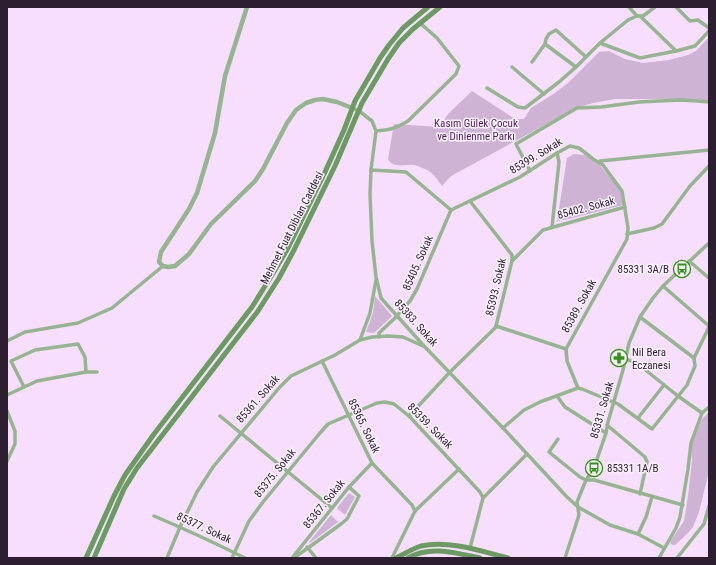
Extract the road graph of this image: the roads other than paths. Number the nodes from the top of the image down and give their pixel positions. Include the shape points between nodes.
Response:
1 (247, 7) edge
2 (428, 7) edge
3 (440, 7) edge
4 (629, 7) edge
5 (655, 7) edge
6 (676, 7) edge
7 (638, 16) junction
8 (420, 23) junction
9 (709, 28) edge
10 (709, 32) edge
11 (600, 43) junction
12 (545, 44) junction
13 (676, 51) junction
14 (586, 57) junction
15 (532, 62) dead end
16 (512, 67) dead end
17 (576, 67) junction
18 (487, 88) dead end
19 (544, 94) junction
20 (709, 102) edge
21 (352, 108) junction
22 (359, 111) junction
23 (376, 131) junction
24 (709, 150) edge
25 (557, 153) junction
26 (599, 163) junction
27 (709, 166) edge
28 (371, 170) junction
29 (530, 171) junction
30 (470, 200) junction
31 (625, 207) junction
32 (451, 210) junction
33 (552, 227) junction
34 (627, 234) junction
35 (709, 243) edge
36 (512, 261) junction
37 (690, 261) junction
38 (163, 266) junction
39 (376, 277) junction
40 (709, 278) edge
41 (663, 286) junction
42 (396, 315) junction
43 (640, 316) junction
44 (496, 326) junction
45 (709, 326) edge
46 (378, 337) junction
47 (360, 340) junction
48 (7, 341) edge
49 (424, 346) junction
50 (566, 349) junction
51 (694, 358) junction
52 (626, 359) junction
53 (322, 361) junction
54 (86, 372) junction
55 (97, 372) dead end
56 (450, 372) junction
57 (664, 385) junction
58 (24, 387) junction
59 (578, 388) junction
60 (7, 395) edge
61 (558, 396) junction
62 (678, 396) junction
63 (614, 402) junction
64 (709, 407) edge
65 (7, 411) edge
66 (702, 413) junction
67 (220, 416) dead end
68 (349, 416) junction
69 (409, 416) junction
70 (638, 418) junction
71 (607, 425) junction
72 (503, 428) junction
73 (241, 433) junction
74 (606, 433) junction
75 (558, 439) dead end
76 (527, 454) junction
77 (7, 461) edge
78 (372, 463) junction
79 (459, 469) junction
80 (288, 472) junction
81 (586, 480) junction
82 (349, 487) junction
83 (640, 494) junction
84 (652, 497) junction
85 (483, 498) junction
86 (683, 505) junction
87 (709, 506) edge
88 (578, 507) junction
89 (332, 508) junction
90 (415, 511) junction
91 (154, 516) dead end
92 (180, 527) junction
93 (638, 534) junction
94 (304, 544) junction
95 (308, 548) junction
96 (470, 548) junction
97 (664, 548) junction
98 (234, 553) junction
99 (469, 557) edge
100 (86, 558) edge
101 (94, 558) edge
102 (167, 558) edge
103 (232, 558) edge
104 (245, 558) edge
105 (292, 558) edge
106 (316, 558) edge
107 (392, 558) edge
108 (396, 558) edge
109 (408, 558) edge
110 (480, 558) edge
111 (508, 558) edge
112 (566, 558) edge
113 (659, 558) edge
114 (677, 558) edge

1 - 38 street via 225,76 215,133 204,172 189,210 161,252 159,262
2 - 21 main road, Mehmet Fuat Diblan Caddesi via 389,44
3 - 8 main road, Mehmet Fuat Diblan Caddesi
4 - 7 street
5 - 7 street via 643,16
6 - 9 street via 690,21 698,20
7 - 11 street via 628,20
7 - 13 street
8 - 22 main road, Mehmet Fuat Diblan Caddesi via 391,54
8 - 23 street via 437,38 459,66 456,74 408,121 388,130
10 - 13 street via 695,46
11 - 13 street via 640,58
11 - 14 street
12 - 14 street via 546,39 556,30
12 - 15 street
12 - 17 street
14 - 17 street
16 - 19 street
17 - 19 street
18 - 19 street via 518,108 525,108
20 - 29 street via 680,100 577,108 516,144
21 - 22 street
21 - 38 street via 337,102 315,100 296,110 254,182 211,224 189,254 175,266
21 - 100 main road, Mehmet Fuat Diblan Caddesi via 325,172 288,248 252,307 125,475
22 - 23 street via 372,121
22 - 101 main road, Mehmet Fuat Diblan Caddesi via 335,166 279,278 258,311 137,468 124,489
23 - 28 street, 85383. Sokak
24 - 26 street
25 - 26 street, 85399. Sokak via 570,146 578,148
25 - 29 street, 85399. Sokak
25 - 33 street
26 - 31 street, 85399. Sokak via 622,191
27 - 34 street via 690,186 662,224
28 - 32 street via 406,172
28 - 39 street, 85383. Sokak via 372,241
29 - 30 street, 85399. Sokak
30 - 32 street, 85399. Sokak
30 - 36 street, 85393. Sokak via 512,255
31 - 33 street, 85402. Sokak
31 - 34 street, 85399. Sokak
32 - 42 street, 85405. Sokak via 417,289 410,301
33 - 36 street, 85402. Sokak via 543,230
34 - 50 street, 85389. Sokak via 627,239
35 - 37 street, 85331. Sokak
36 - 44 street, 85393. Sokak
37 - 40 street
37 - 41 street, 85331. Sokak
38 - 48 street via 112,308 78,323 25,332
39 - 42 street, 85383. Sokak via 381,298
39 - 47 street via 370,313
41 - 43 street, 85331. Sokak
41 - 45 street
42 - 46 street, 85405. Sokak
42 - 49 street, 85383. Sokak
43 - 51 street
43 - 52 street, 85331. Sokak via 629,343
44 - 50 street
44 - 56 street, 85393. Sokak
45 - 51 street
46 - 47 street, 85361. Sokak
46 - 49 street, 85361. Sokak via 403,337
47 - 53 street, 85361. Sokak
49 - 56 street, 85383. Sokak
50 - 59 street, 85389. Sokak via 567,361
51 - 62 street via 694,366 687,385
52 - 57 street via 638,364
52 - 63 street, 85331. Sokak
53 - 68 street, 85365. Sokak
53 - 73 street, 85361. Sokak via 291,376
54 - 55 street
54 - 58 street via 36,381
54 - 58 street via 84,357 78,344 35,350 10,361
56 - 69 street, 85393. Sokak
56 - 72 street, 85383. Sokak
57 - 62 street
57 - 70 street
58 - 60 street
59 - 61 street
59 - 63 street
61 - 72 street via 524,410
61 - 74 street via 565,407
62 - 66 street
62 - 70 street via 652,429
63 - 70 street
63 - 71 street, 85331. Sokak
64 - 66 street
65 - 77 street via 15,431 15,444
66 - 86 street via 691,443
67 - 73 street
68 - 69 street, 85359. Sokak via 385,402 394,404
68 - 78 street, 85365. Sokak
68 - 80 street, 85375. Sokak via 328,424
69 - 79 street, 85359. Sokak
71 - 74 street, 85331. Sokak
71 - 83 street via 648,462
72 - 76 street, 85383. Sokak
73 - 80 street
73 - 92 street, 85361. Sokak via 213,467
74 - 81 street, 85331. Sokak via 594,468
75 - 81 street via 549,452
76 - 85 street
76 - 88 street, 85383. Sokak
78 - 82 street, 85367. Sokak
78 - 90 street, 85365. Sokak
79 - 85 street, 85359. Sokak
79 - 90 street
80 - 89 street
80 - 98 street, 85375. Sokak via 249,521
81 - 83 street via 594,480
81 - 88 street, 85331. Sokak via 577,502
82 - 89 street, 85367. Sokak
82 - 95 street via 359,496 347,519
83 - 84 street
84 - 86 street
84 - 93 street
85 - 96 street
86 - 97 street via 676,528
87 - 114 street via 704,524
88 - 93 street, 85383. Sokak via 610,525
88 - 112 street, 85331. Sokak via 579,515
89 - 94 street, 85367. Sokak
90 - 107 street
91 - 92 street, 85377. Sokak
92 - 98 street, 85377. Sokak
92 - 102 street, 85361. Sokak
93 - 97 street, 85383. Sokak
94 - 95 street
94 - 105 street, 85367. Sokak
95 - 105 street
95 - 106 street
96 - 108 main road via 443,544 420,546
96 - 111 main road
97 - 113 street
98 - 103 street, 85375. Sokak
98 - 104 street, 85377. Sokak
99 - 109 main road via 442,551 426,552
99 - 110 main road

